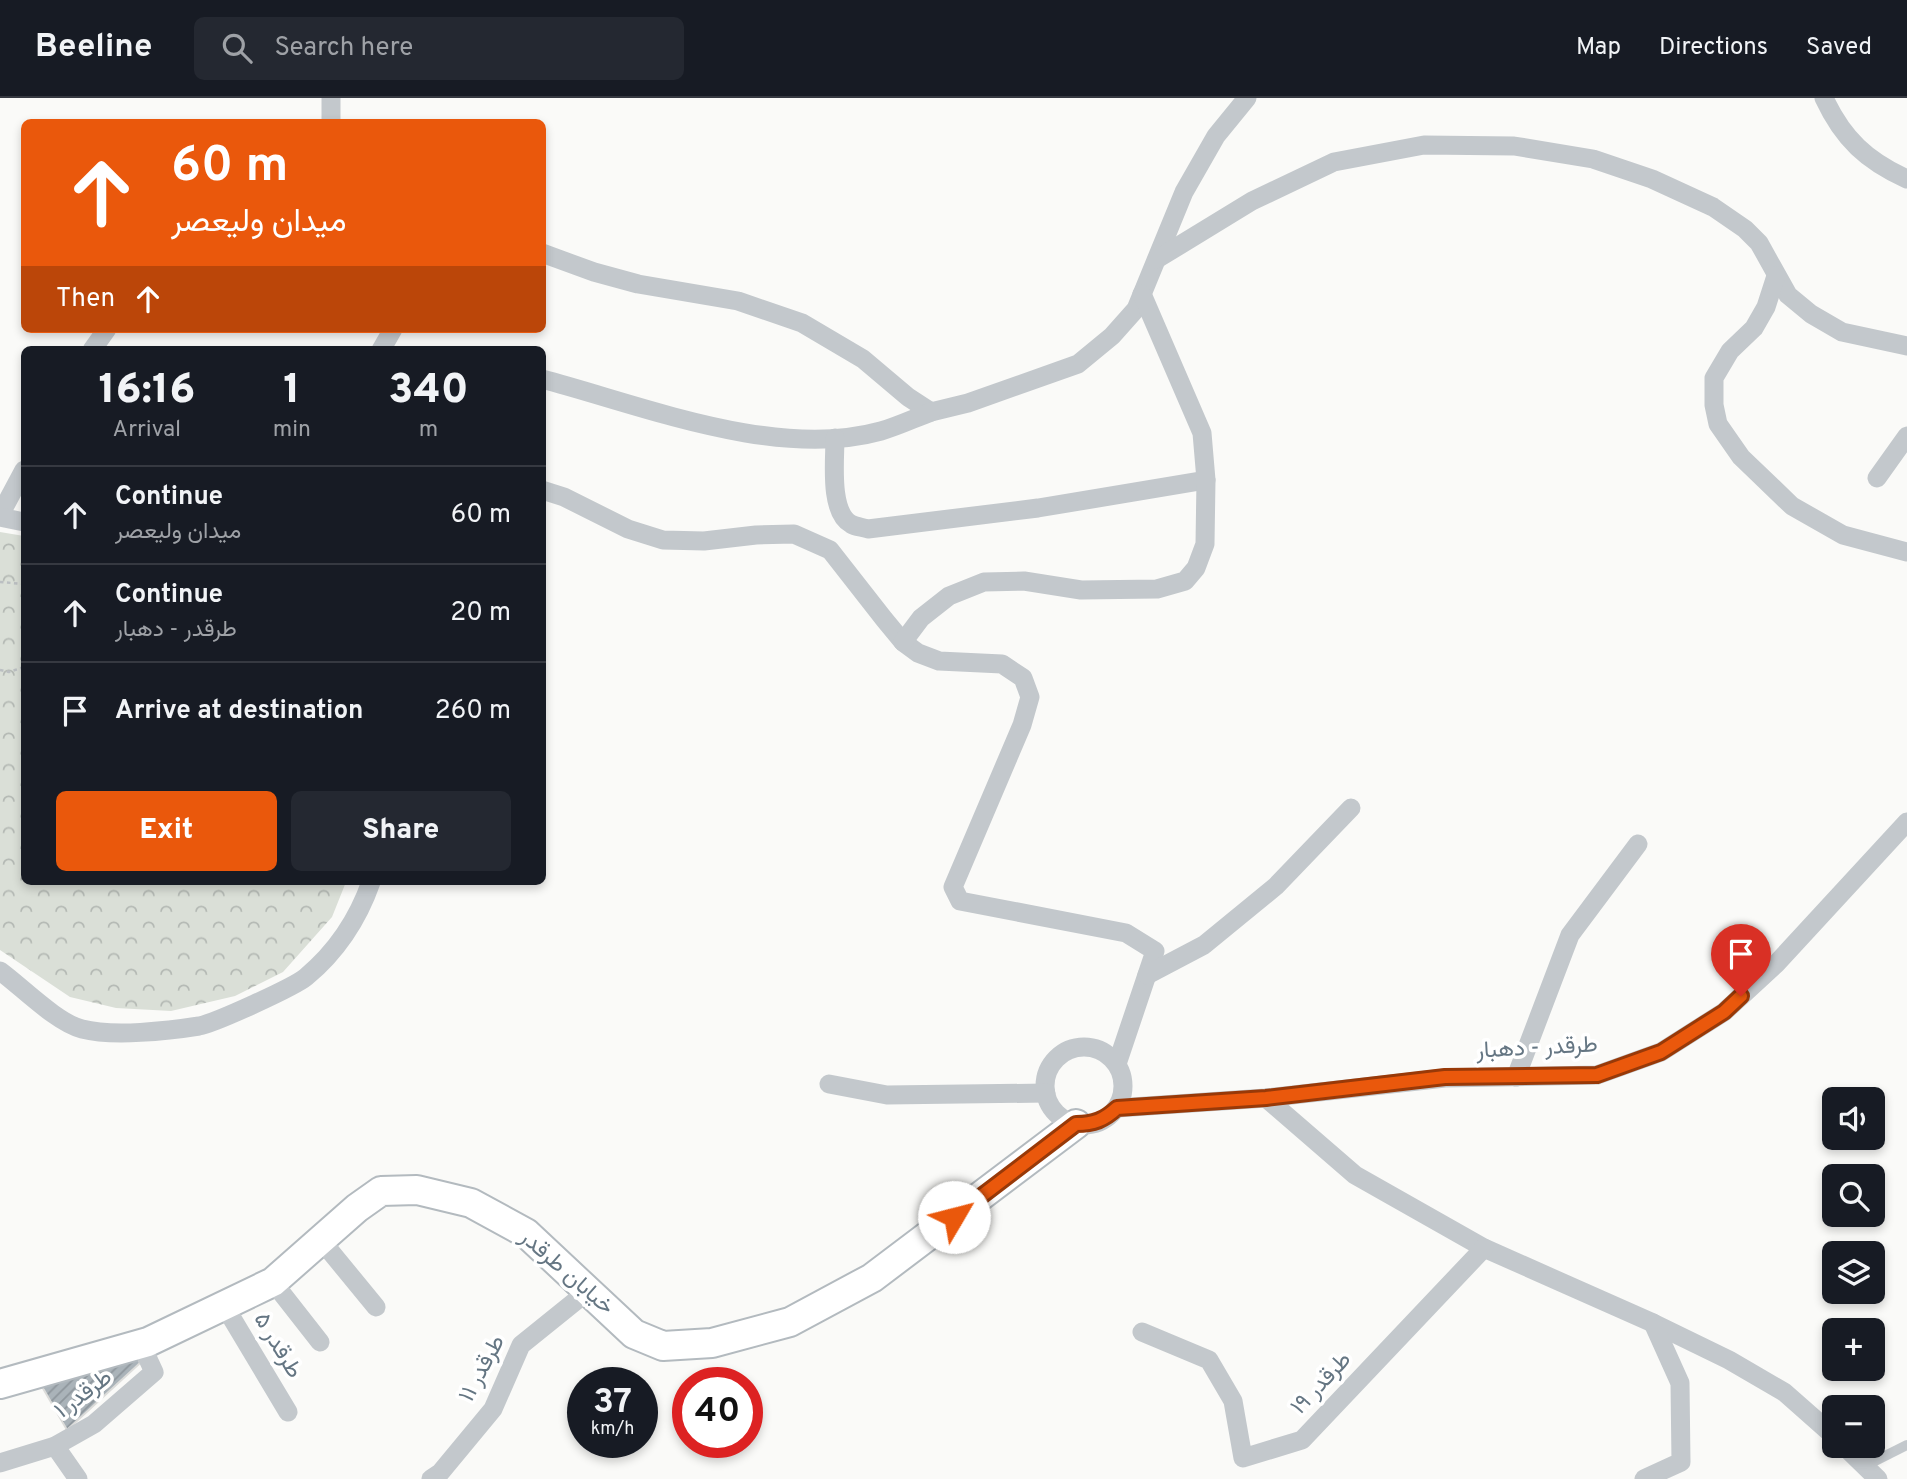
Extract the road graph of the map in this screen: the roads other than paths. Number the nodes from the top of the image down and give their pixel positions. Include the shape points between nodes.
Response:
1 (331, 98) edge
2 (1247, 98) edge
3 (1824, 98) edge
4 (331, 119) edge
5 (1907, 179) edge
6 (546, 254) edge
7 (1157, 259) junction
8 (1776, 276) junction
9 (1142, 294) junction
10 (1907, 346) edge
11 (546, 380) edge
12 (931, 412) junction
13 (1907, 436) edge
14 (835, 438) junction
15 (21, 476) edge
16 (1877, 478) dead end
17 (1206, 481) junction
18 (546, 491) edge
19 (0, 516) edge
20 (21, 521) edge
21 (1907, 552) edge
22 (903, 642) junction
23 (1351, 808) dead end
24 (1907, 822) edge
25 (1638, 844) dead end
26 (370, 885) edge
27 (0, 971) edge
28 (1147, 975) junction
29 (1117, 1064) junction
30 (1517, 1077) junction
31 (829, 1084) dead end
32 (1046, 1093) junction
33 (1266, 1098) junction
34 (1117, 1108) junction
35 (1076, 1124) junction
36 (321, 1240) junction
37 (1484, 1248) junction
38 (273, 1283) junction
39 (588, 1291) junction
40 (224, 1306) junction
41 (376, 1307) dead end
42 (1653, 1323) junction
43 (1142, 1332) dead end
44 (320, 1342) dead end
45 (141, 1344) junction
46 (0, 1384) edge
47 (288, 1412) dead end
48 (1822, 1425) edge
49 (55, 1446) junction
50 (1907, 1446) edge
51 (1856, 1458) edge
52 (0, 1463) edge
53 (1871, 1473) edge
54 (78, 1479) edge
55 (431, 1479) edge
56 (1644, 1479) edge

1 - 4 street
2 - 7 street via 1216,136 1184,191
3 - 5 street via 1850,141 1874,163
6 - 12 street via 638,284 738,301 802,323 863,359
7 - 8 street via 1252,201 1334,162 1424,145 1514,146 1593,159 1652,178 1713,206 1759,243
7 - 9 street
8 - 10 street via 1788,295 1842,332
8 - 21 street via 1754,328 1730,351 1714,378 1718,424 1741,457 1792,506 1843,535
9 - 12 street via 1136,309 1112,336 1078,364
9 - 17 street via 1202,433
11 - 14 street via 716,428 772,437
12 - 14 street via 881,431
13 - 16 street
14 - 17 street via 840,514 851,524 868,528 1038,508
15 - 19 street
17 - 22 street via 1205,544 1185,581 1122,592 1024,581 984,582 949,596 921,618
18 - 22 street via 663,540 794,534 830,550
19 - 20 street
22 - 28 street via 939,661 1002,664 1023,677 1030,697 953,887 960,901 1126,933 1155,951
23 - 28 street via 1276,886 1205,945
24 - 30 street, طرقدر - دهبار via 1776,964 1724,1012 1661,1052 1597,1075
25 - 30 street via 1570,935
26 - 27 street via 363,906 333,952 303,980 202,1026 113,1033 80,1029
28 - 29 street
29 - 32 street via 1092,1047 1077,1047 1052,1064
29 - 34 street via 1123,1094
30 - 33 street, طرقدر - دهبار via 1445,1077
31 - 32 street via 887,1096
32 - 35 street via 1062,1118
33 - 34 street, طرقدر - دهبار
33 - 37 street via 1355,1175
34 - 35 street via 1092,1124
35 - 39 street, خیابان طرقدر via 872,1278 790,1322 712,1343 663,1346 634,1334
36 - 38 street, خیابان طرقدر
36 - 39 street, خیابان طرقدر via 381,1191 417,1190 471,1203 526,1234
36 - 41 street
37 - 42 street
37 - 43 street, طرقدر ۱۹ via 1302,1440 1243,1458 1233,1401 1209,1360
38 - 40 street, خیابان طرقدر
38 - 44 street
39 - 55 street, طرقدر ۱۱ via 521,1345 493,1409
40 - 45 street, خیابان طرقدر
40 - 47 street, طرقدر ۵
42 - 48 street via 1784,1392
42 - 56 street via 1680,1383 1681,1462
45 - 46 street, خیابان طرقدر
45 - 49 street, طرقدر ۱ via 154,1372 94,1424
49 - 52 street, طرقدر ۱
49 - 54 street
50 - 53 lane
51 - 53 street

